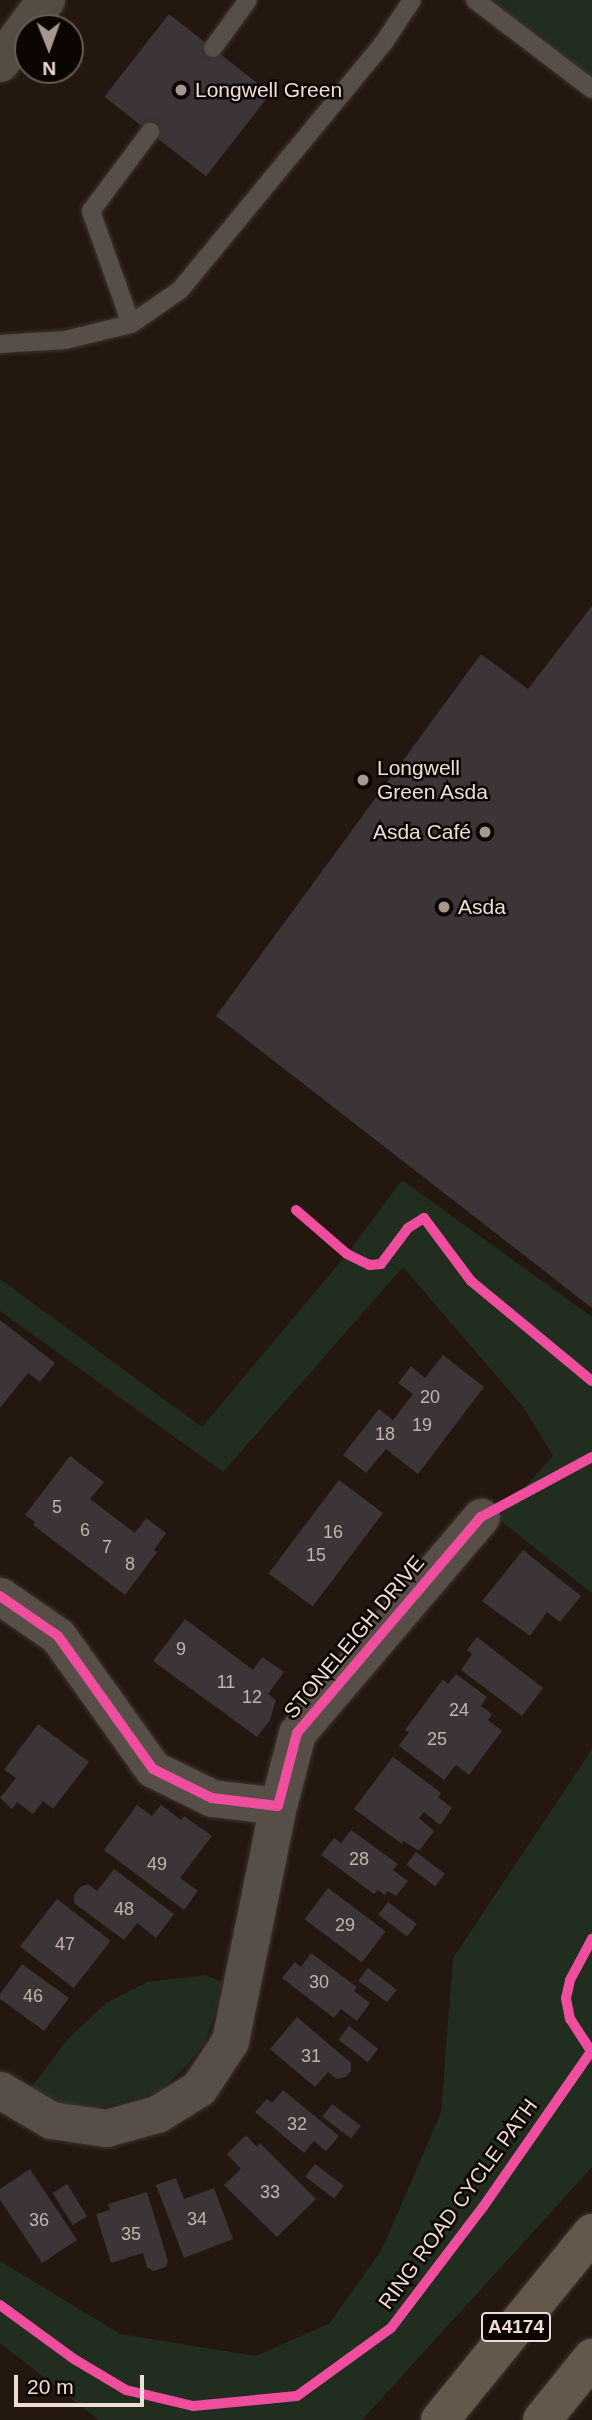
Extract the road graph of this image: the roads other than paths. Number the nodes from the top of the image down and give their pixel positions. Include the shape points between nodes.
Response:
1 (46, 0) edge
2 (248, 0) edge
3 (410, 0) edge
4 (475, 0) edge
5 (213, 48) dead end
6 (0, 63) edge
7 (592, 89) edge
8 (150, 132) dead end
9 (131, 324) junction
10 (0, 344) edge
11 (481, 1517) dead end
12 (0, 1595) edge
13 (278, 1806) junction
14 (0, 2090) edge
15 (592, 2233) edge
16 (592, 2358) edge
17 (440, 2420) edge
18 (542, 2420) edge

1 - 6 street
2 - 5 lane
3 - 9 lane via 385,41 180,290
4 - 7 lane
8 - 9 lane via 90,211
9 - 10 lane via 65,340
11 - 13 street, STONELEIGH DRIVE via 297,1733
12 - 13 street via 58,1636 153,1769 212,1798
13 - 14 street, STONELEIGH DRIVE via 230,2041 199,2088 157,2114 106,2128 51,2120
15 - 17 highway, A4174
16 - 18 highway

